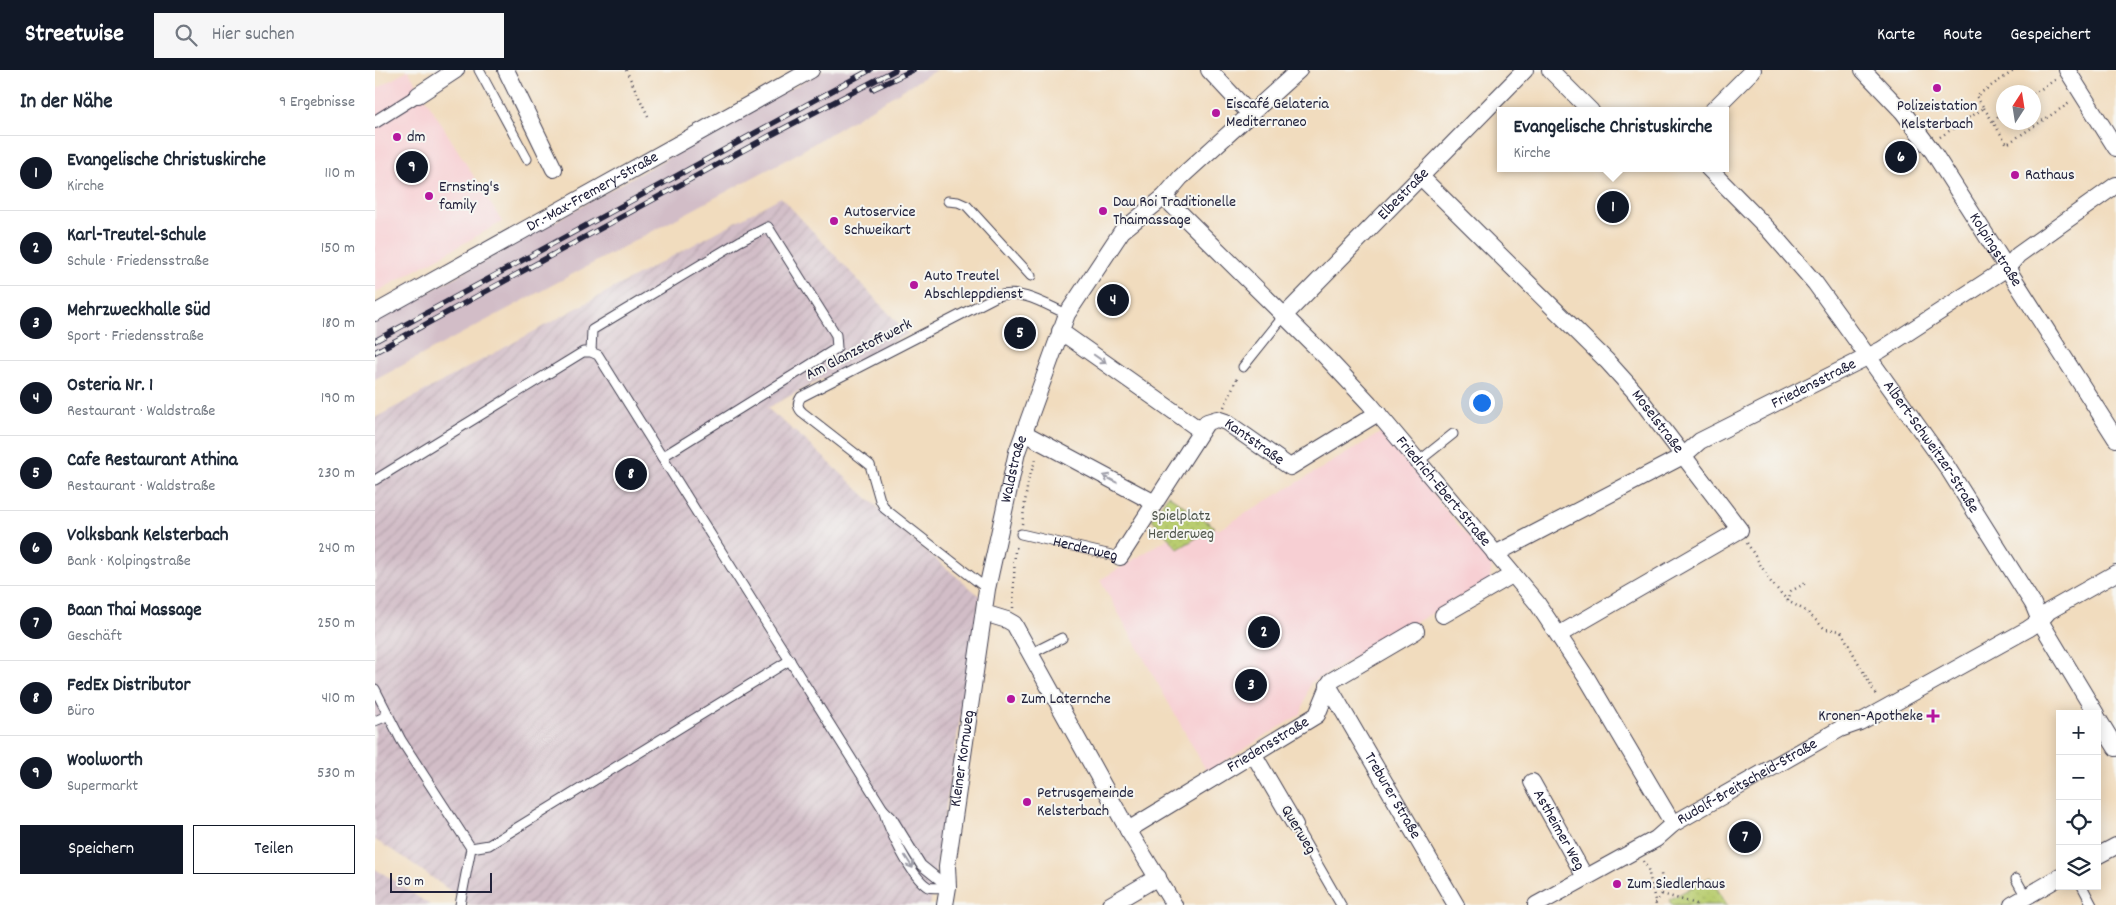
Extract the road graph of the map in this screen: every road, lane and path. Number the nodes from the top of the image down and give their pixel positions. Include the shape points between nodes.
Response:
1 (456, 70) edge
2 (479, 70) edge
3 (506, 70) edge
4 (626, 70) edge
5 (811, 70) edge
6 (1209, 70) edge
7 (1299, 70) edge
8 (1525, 70) edge
9 (1550, 70) edge
10 (1753, 70) edge
11 (1863, 70) edge
12 (2015, 70) edge
13 (2068, 71) edge
14 (2041, 89) edge
15 (2082, 94) junction
16 (418, 95) joint
17 (1587, 107) edge
18 (1716, 107) edge
19 (1984, 108) junction
20 (1250, 114) junction
21 (648, 116) dead end
22 (1996, 119) edge
23 (1993, 121) junction
24 (375, 122) edge
25 (1928, 144) junction
26 (2116, 148) edge
27 (533, 152) junction
28 (554, 169) dead end
29 (1712, 172) edge
30 (1420, 176) junction
31 (2116, 185) edge
32 (1164, 197) junction
33 (948, 202) dead end
34 (2007, 268) junction
35 (1031, 276) dead end
36 (375, 314) edge
37 (1067, 314) junction
38 (1283, 317) junction
39 (1060, 331) junction
40 (591, 352) junction
41 (1868, 357) junction
42 (1243, 367) joint
43 (1378, 413) junction
44 (1217, 419) junction
45 (1200, 430) junction
46 (1024, 433) junction
47 (1453, 434) dead end
48 (2116, 439) edge
49 (1683, 456) junction
50 (662, 457) junction
51 (1419, 461) junction
52 (375, 480) edge
53 (1153, 502) junction
54 (1740, 530) junction
55 (1021, 534) dead end
56 (1495, 554) junction
57 (1120, 557) joint
58 (2116, 573) edge
59 (1512, 575) junction
60 (1806, 583) dead end
61 (987, 589) junction
62 (1788, 601) junction
63 (983, 613) junction
64 (1443, 615) dead end
65 (2040, 621) junction
66 (1416, 631) dead end
67 (1560, 634) junction
68 (1062, 638) dead end
69 (1030, 654) junction
70 (790, 660) junction
71 (1328, 685) junction
72 (376, 696) edge
73 (1883, 710) junction
74 (2093, 710) edge
75 (387, 716) junction
76 (375, 721) edge
77 (2101, 723) edge
78 (2116, 748) edge
79 (1253, 754) junction
80 (1532, 782) dead end
81 (883, 809) junction
82 (1673, 824) junction
83 (1295, 825) joint
84 (1128, 830) junction
85 (2116, 846) edge
86 (471, 848) junction
87 (1636, 849) junction
88 (2101, 854) edge
89 (1661, 871) dead end
90 (1158, 877) junction
91 (1585, 877) junction
92 (2016, 879) dead end
93 (2056, 880) edge
94 (948, 887) junction
95 (2084, 890) edge
96 (1662, 894) junction
97 (2019, 901) edge
98 (1656, 904) edge
99 (460, 905) edge
100 (945, 905) edge
101 (1110, 905) edge
102 (1174, 905) edge
103 (1341, 905) edge
104 (1455, 905) edge
105 (1536, 905) edge
106 (1700, 905) edge
107 (2092, 905) edge

1 - 16 street
2 - 27 lane
3 - 27 street
4 - 21 path
5 - 36 street, Dr.-Max-Fremery-Straße
6 - 20 street
7 - 20 street, Waldstraße
8 - 30 street, Elbestraße
9 - 17 street
10 - 18 street
11 - 25 street, Kolpingstraße
12 - 19 path via 1976,96
13 - 14 path
13 - 15 street
15 - 23 path via 2007,144
15 - 26 street
16 - 24 street
19 - 23 path
19 - 25 path
20 - 32 street, Waldstraße
22 - 23 path
25 - 34 street, Kolpingstraße
27 - 28 street
29 - 41 street, Albert-Schweitzer-Straße via 1748,206 1815,283
30 - 38 street, Elbestraße
30 - 49 street, Moselstraße via 1607,362 1634,391
31 - 34 street, Friedensstraße via 2018,255
32 - 37 street, Waldstraße via 1122,231
32 - 38 street, Friedrich-Ebert-Straße
33 - 35 lane via 967,206
34 - 41 street, Friedensstraße
34 - 48 street, Kolpingstraße
37 - 39 street, Waldstraße
37 - 61 lane, Am Glanzstoffwerk via 1025,295 1010,292 997,296 801,397 798,408 802,412 870,465 885,509
38 - 42 lane
38 - 43 street, Friedrich-Ebert-Straße
39 -> 45 street, Kantstraße
39 - 46 street, Waldstraße
40 - 50 lane via 604,363
40 - 50 lane via 592,330 768,227 836,335 837,348
40 - 52 lane via 576,355
41 - 49 street, Friedensstraße via 1700,441
41 - 65 street, Albert-Schweitzer-Straße via 1947,467 2033,604
42 - 44 path
43 - 44 street, Kantstraße via 1290,467
43 - 51 street, Friedrich-Ebert-Straße
44 - 45 street, Kantstraße via 1207,422
45 - 53 street, Herderweg
53 -> 46 street
46 - 61 street, Waldstraße via 1006,492
47 - 51 lane
49 - 54 street, Moselstraße
49 - 56 street, Friedensstraße
50 - 70 lane
51 - 56 street, Friedrich-Ebert-Straße
53 - 57 street, Herderweg
54 - 62 path via 1771,582
54 - 67 street
55 - 57 lane, Herderweg
56 - 59 street, Friedrich-Ebert-Straße
58 - 65 street, Rudolf-Breitscheid-Straße via 2049,611
59 - 64 street
59 - 67 street, Friedrich-Ebert-Straße
60 - 62 path via 1791,591
61 - 63 street, Waldstraße
62 - 73 path via 1825,629 1841,631
63 - 69 street via 1013,624
63 - 94 street, Kleiner Kornweg via 948,856
65 - 73 street, Rudolf-Breitscheid-Straße
65 - 74 street, Albert-Schweitzer-Straße
66 - 71 street via 1340,674
67 - 82 street, Friedrich-Ebert-Straße
68 - 69 lane
69 - 84 street
70 - 81 lane
70 - 86 lane via 489,845
71 - 79 street, Friedensstraße via 1317,715
71 - 104 street, Treburer Straße
72 - 75 lane
73 - 82 street, Rudolf-Breitscheid-Straße via 1840,729
75 - 76 lane
75 - 86 lane
77 - 78 street, Albert-Schweitzer-Straße
79 - 83 street, Querweg
79 - 84 street, Friedensstraße
80 - 91 street, Astheimer Weg
81 - 94 lane via 921,865
81 -> 94 lane via 899,846 923,883 930,888
82 - 87 street, Rudolf-Breitscheid-Straße via 1656,839
83 - 103 lane, Querweg
84 - 90 street
85 - 88 street
86 - 99 lane
87 - 91 street, Rudolf-Breitscheid-Straße
87 - 98 path via 1648,869
89 - 96 path
90 - 101 street
90 - 102 street
91 - 105 street, Rudolf-Breitscheid-Straße
92 - 97 lane
93 - 97 street
94 - 100 street, Kleiner Kornweg
95 - 107 lane
96 - 98 path
96 - 106 path

